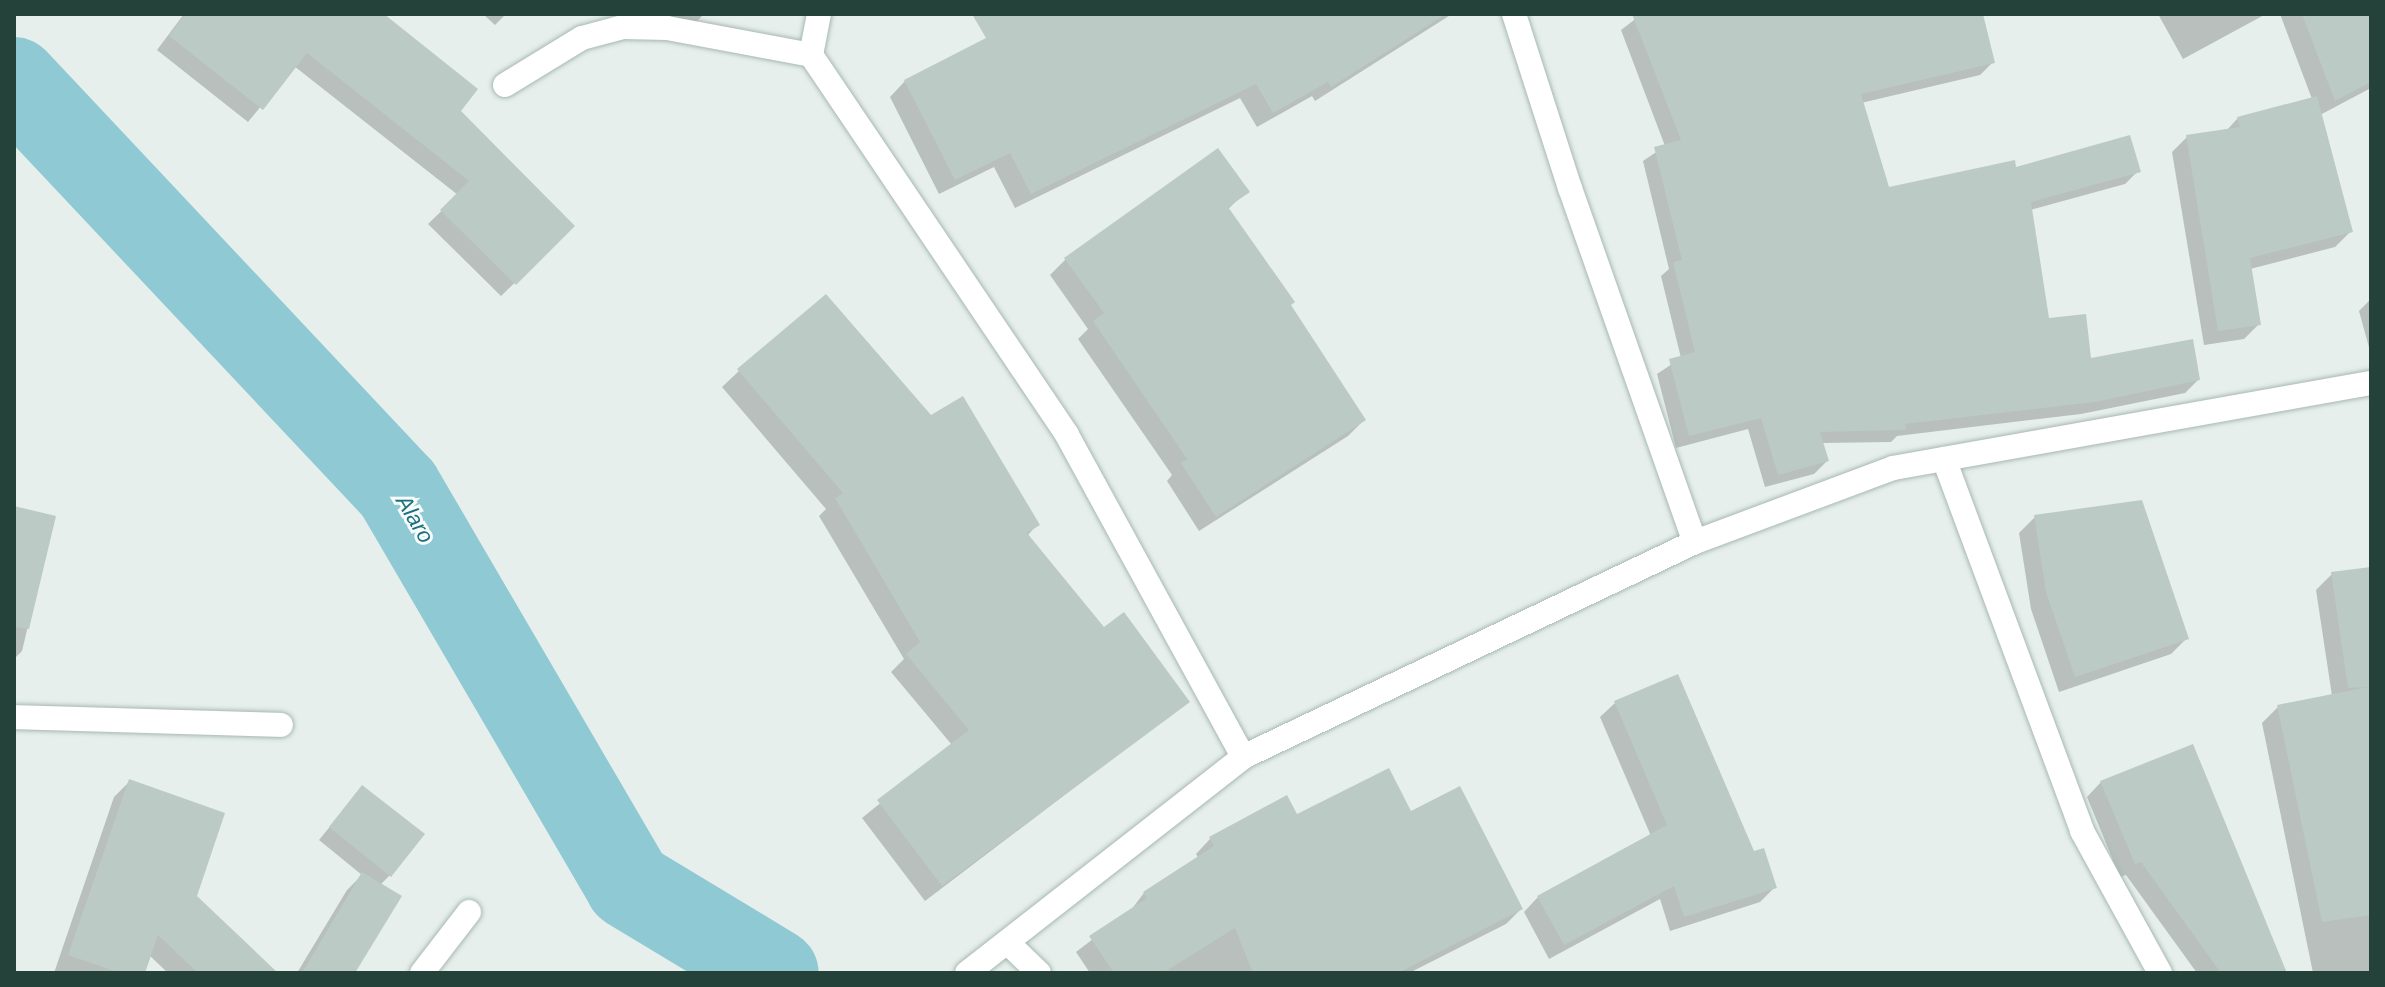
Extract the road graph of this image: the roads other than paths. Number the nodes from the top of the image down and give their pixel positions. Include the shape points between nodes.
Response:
1 (819, 14) edge
2 (1514, 14) edge
3 (811, 55) junction
4 (505, 85) dead end
5 (2371, 383) edge
6 (1944, 459) junction
7 (1695, 542) junction
8 (14, 717) edge
9 (281, 725) dead end
10 (1243, 757) junction
11 (469, 912) dead end
12 (1008, 943) junction
13 (422, 973) edge
14 (967, 973) edge
15 (1039, 973) edge
16 (2160, 973) edge

1 - 3 street
2 - 7 street
3 - 4 street via 667,28 623,27 582,38
3 - 10 street via 1067,435
5 - 6 street
6 - 7 street via 1893,468
6 - 16 street via 2082,831
7 - 10 street
8 - 9 street
10 - 12 street
11 - 13 street
12 - 14 street
12 - 15 street

